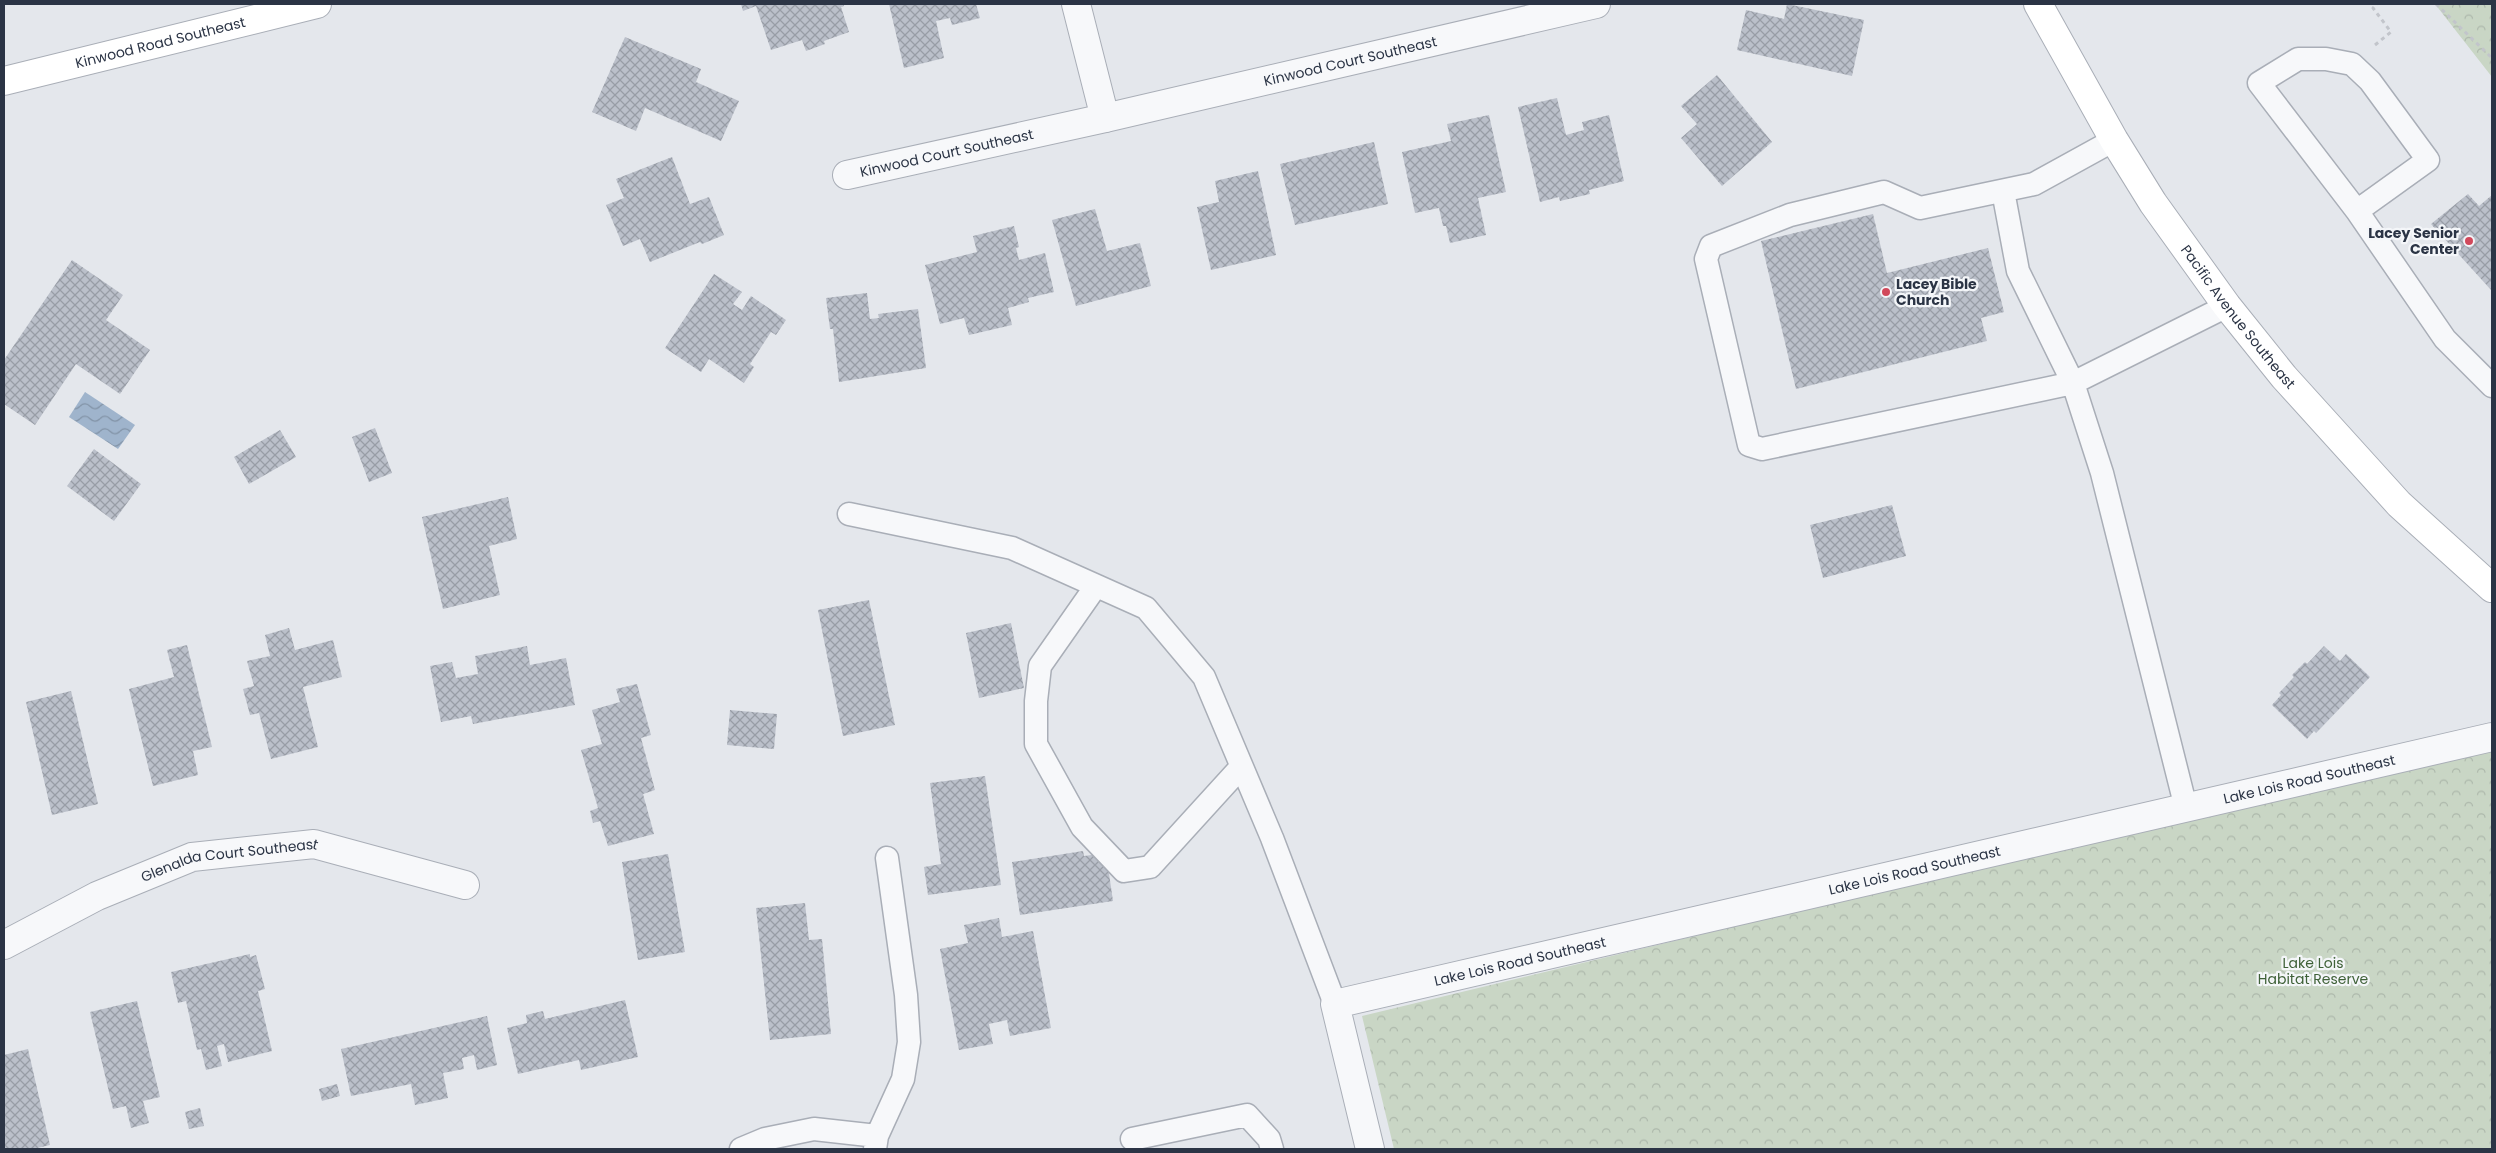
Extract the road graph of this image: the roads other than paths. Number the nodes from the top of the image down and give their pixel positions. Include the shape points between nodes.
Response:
1 (317, 4) edge
2 (1076, 4) edge
3 (1596, 4) edge
4 (2038, 4) edge
5 (4, 81) edge
6 (1105, 118) junction
7 (2114, 140) junction
8 (847, 175) dead end
9 (2003, 191) junction
10 (2357, 211) junction
11 (2228, 306) junction
12 (2073, 383) junction
13 (2492, 386) edge
14 (849, 514) dead end
15 (1096, 586) junction
16 (2492, 588) edge
17 (2492, 737) edge
18 (1241, 767) junction
19 (2186, 808) junction
20 (887, 858) dead end
21 (465, 885) dead end
22 (4, 945) edge
23 (1336, 1004) junction
24 (1132, 1139) dead end
25 (876, 1143) edge
26 (741, 1149) edge
27 (1272, 1149) edge
28 (1370, 1149) edge

1 - 5 main road, Kinwood Road Southeast
2 - 6 street
3 - 6 street, Kinwood Court Southeast
4 - 7 main road, Pacific Avenue Southeast
6 - 8 street, Kinwood Court Southeast
7 - 9 lane via 2034,184
7 - 11 main road, Pacific Avenue Southeast via 2153,202
9 - 12 lane via 2018,271
9 - 12 lane via 1920,208 1884,192 1790,215 1711,246 1706,259 1749,445 1762,449
10 - 10 lane via 2259,83 2298,59 2326,59 2352,64 2370,81 2428,160
10 - 13 lane via 2445,339
11 - 12 lane
11 - 16 main road, Pacific Avenue Southeast via 2284,377 2399,504
12 - 19 lane via 2102,474
14 - 15 lane via 1012,548
15 - 18 lane via 1146,608 1204,677
15 - 18 lane via 1040,666 1036,701 1036,744 1082,827 1124,871 1150,867
17 - 19 street, Lake Lois Road Southeast
18 - 23 lane
19 - 23 street, Lake Lois Road Southeast
20 - 25 lane via 906,995 909,1042 903,1079
21 - 22 street, Glenalda Court Southeast via 314,844 192,857 97,896
23 - 28 street
24 - 27 lane via 1247,1115 1269,1139
25 - 26 lane via 814,1130 766,1139

